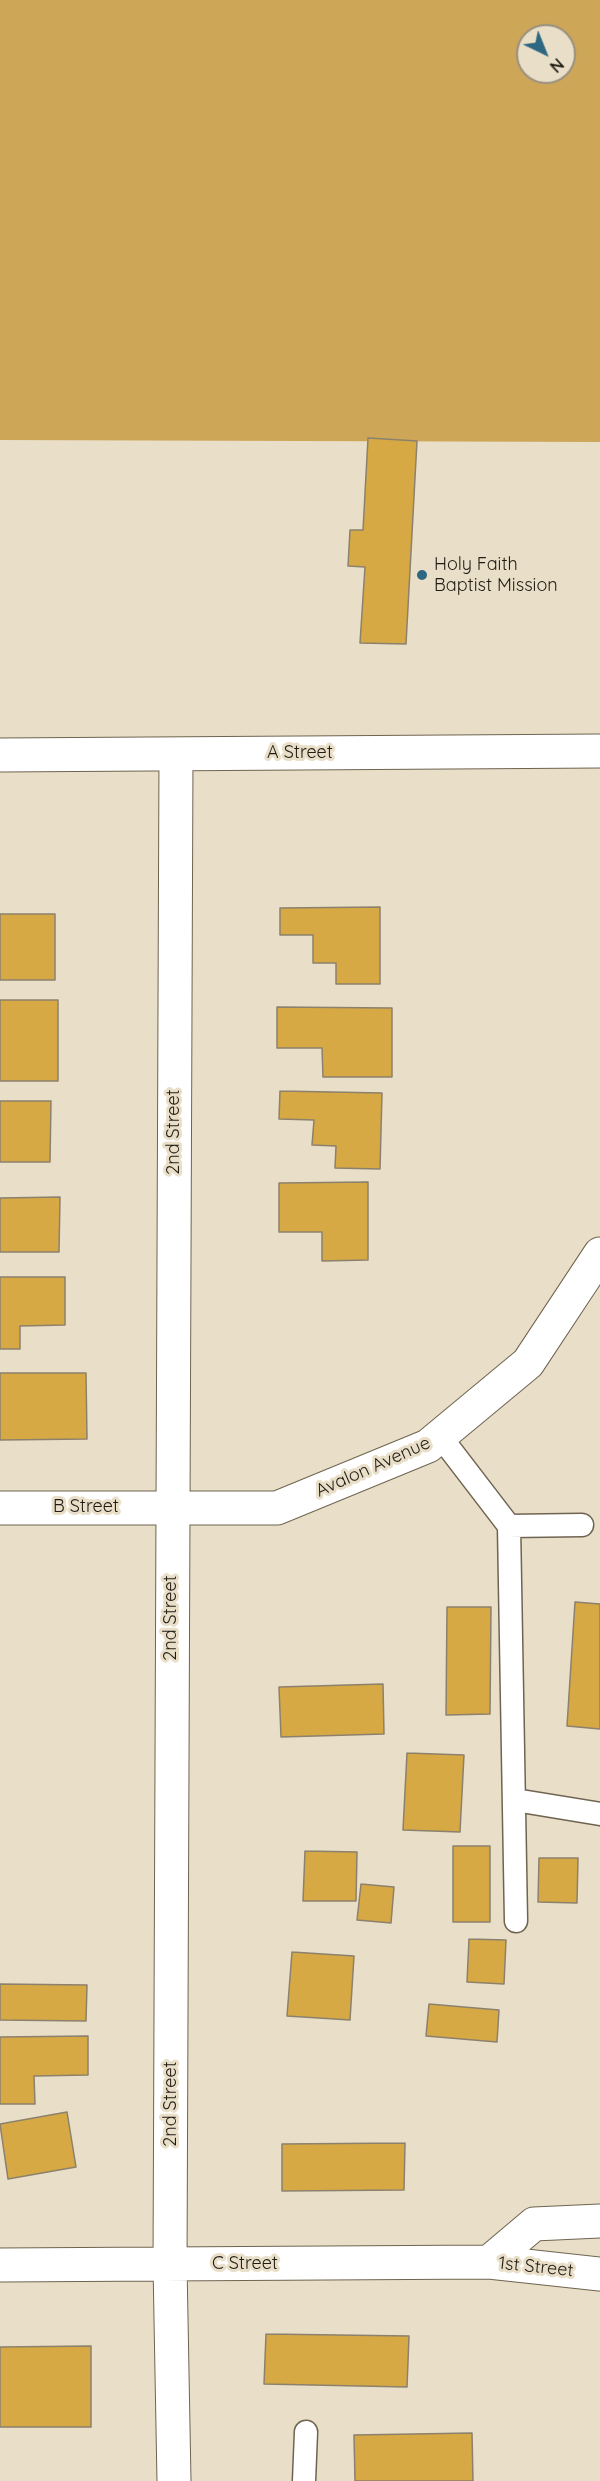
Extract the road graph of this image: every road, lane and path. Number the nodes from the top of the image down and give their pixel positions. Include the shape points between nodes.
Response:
1 (600, 751) edge
2 (176, 754) junction
3 (0, 755) edge
4 (600, 1254) edge
5 (440, 1436) junction
6 (172, 1507) junction
7 (0, 1508) edge
8 (582, 1525) dead end
9 (509, 1526) junction
10 (515, 1800) junction
11 (600, 1814) edge
12 (516, 1921) dead end
13 (600, 2221) edge
14 (489, 2262) junction
15 (170, 2264) junction
16 (0, 2265) edge
17 (600, 2274) edge
18 (306, 2432) dead end
19 (174, 2481) edge
20 (304, 2481) edge

1 - 2 street, A Street
2 - 3 street, A Street
2 - 6 street, 2nd Street
4 - 5 street, Avalon Avenue via 528,1362
5 - 6 street, Avalon Avenue via 428,1446 277,1508
5 - 9 lane
6 - 7 street, B Street
6 - 15 street, 2nd Street
8 - 9 lane
9 - 10 lane
10 - 11 lane
10 - 12 lane
13 - 14 street, 1st Street via 534,2224
14 - 15 street, C Street
14 - 17 street, 1st Street
15 - 16 street, C Street
15 - 19 street, 2nd Street
18 - 20 lane

